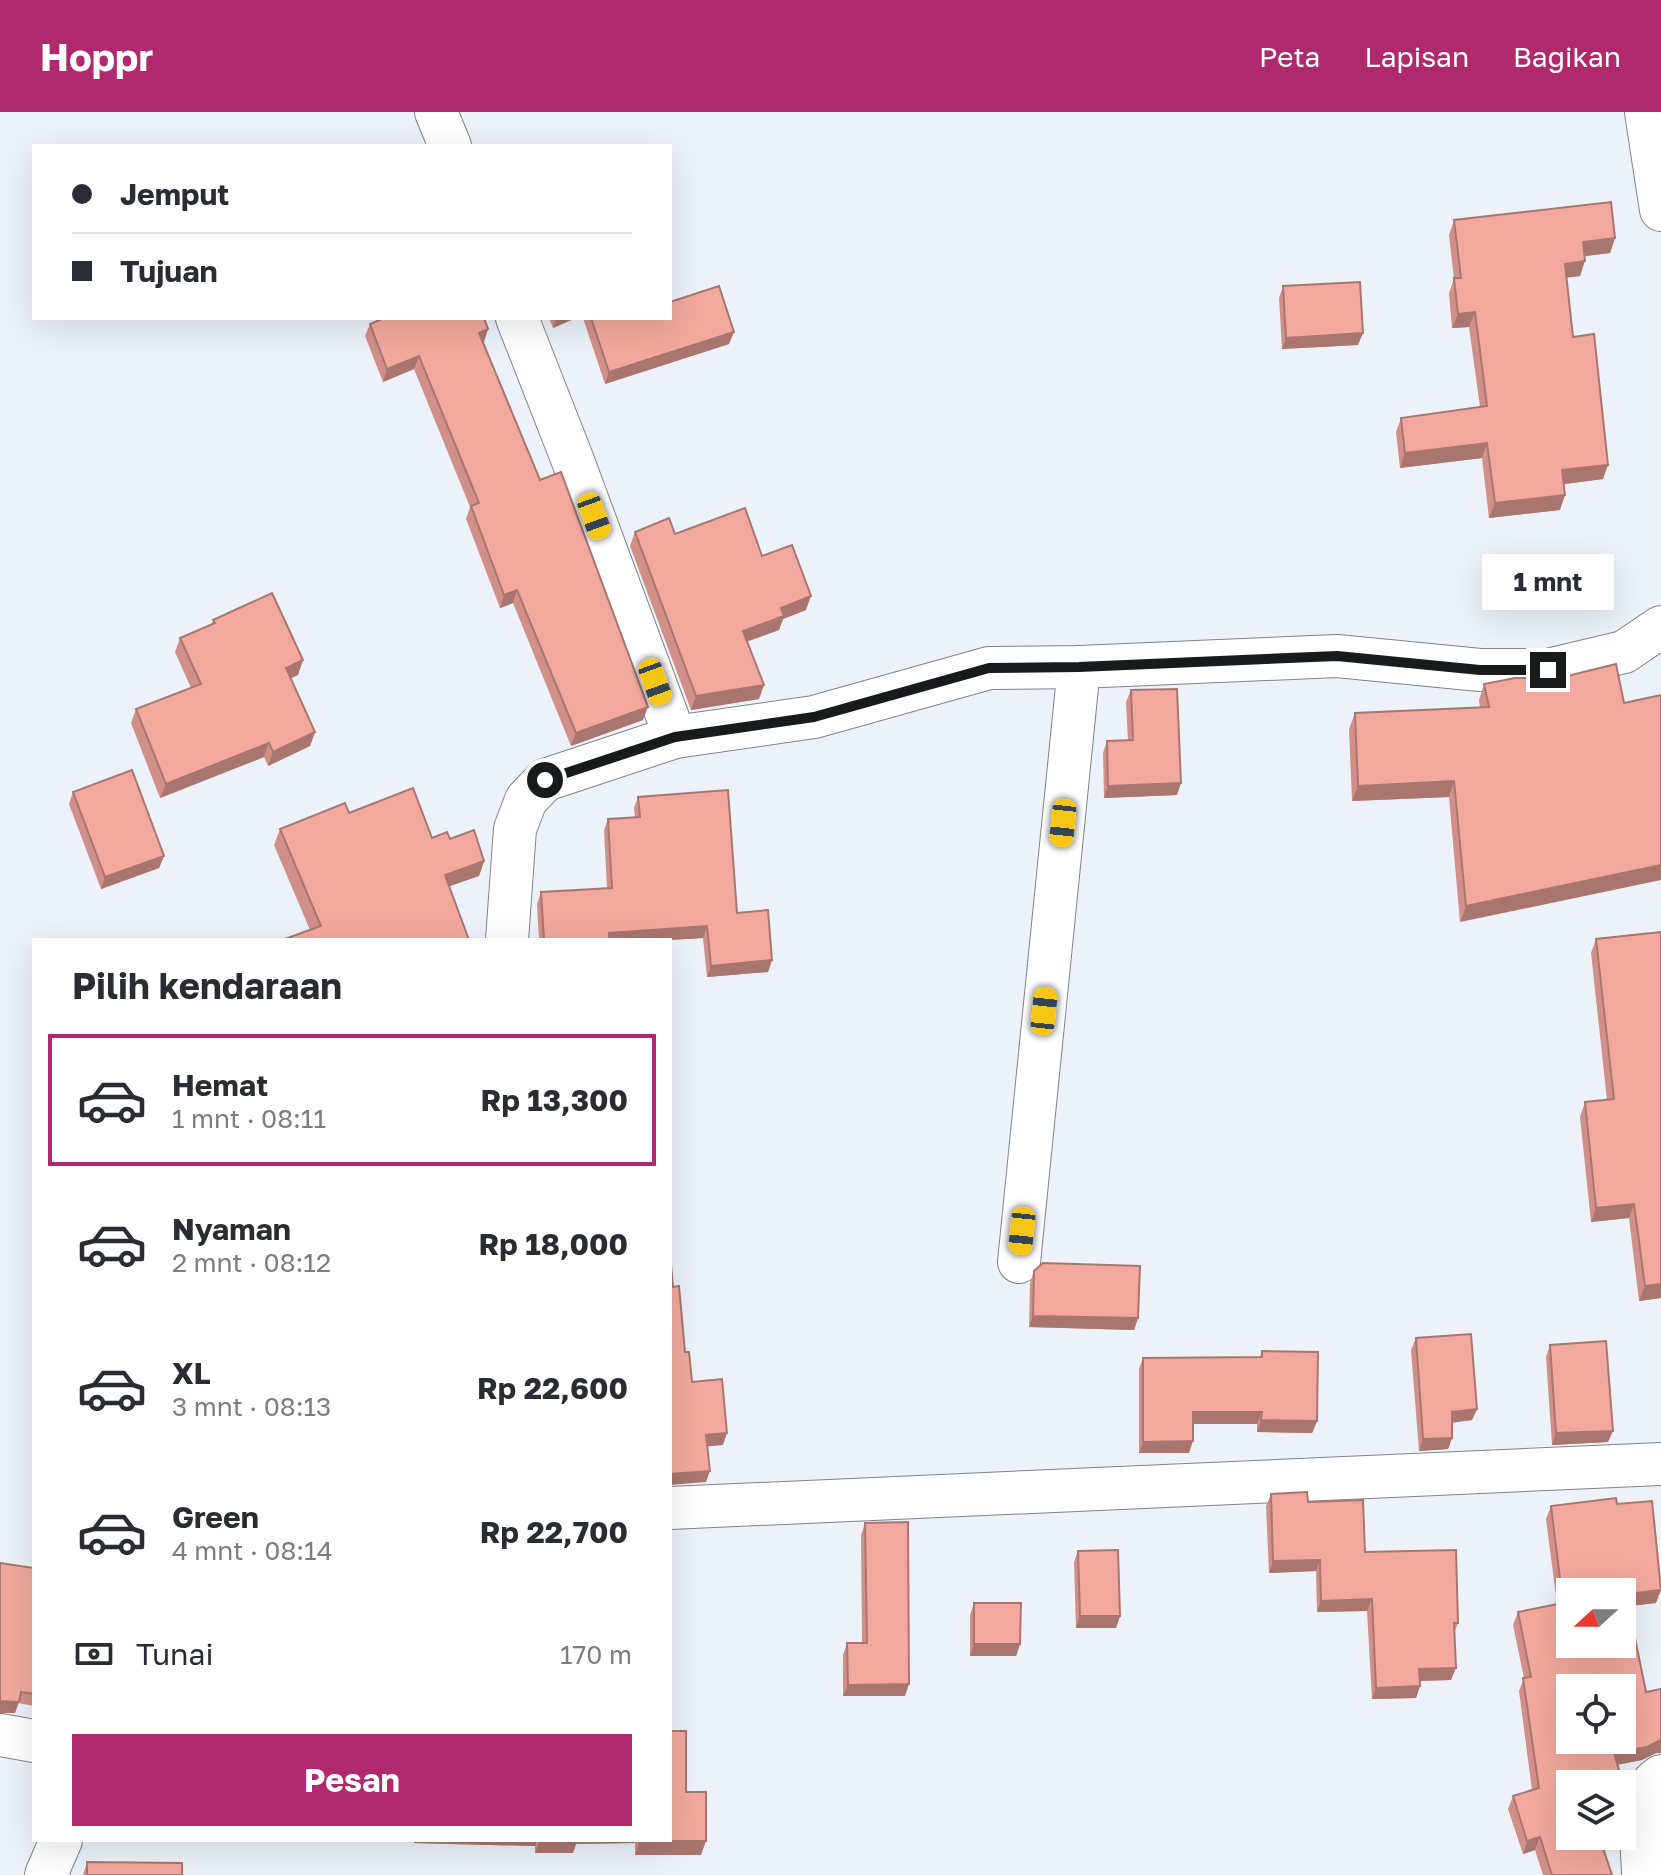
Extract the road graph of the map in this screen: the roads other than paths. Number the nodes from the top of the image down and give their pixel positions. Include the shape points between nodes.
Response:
1 (436, 112) edge
2 (1646, 112) edge
3 (449, 144) edge
4 (1661, 210) edge
5 (518, 320) edge
6 (1661, 627) edge
7 (1079, 667) junction
8 (675, 737) junction
9 (507, 938) edge
10 (1019, 1262) dead end
11 (1661, 1464) edge
12 (672, 1508) edge
13 (0, 1735) edge
14 (32, 1741) edge
15 (1661, 1776) edge
16 (60, 1842) edge
17 (46, 1875) edge
18 (1643, 1875) edge

1 - 3 street
2 - 4 street
5 - 8 street
6 - 7 street via 1624,652 1548,670 1480,670 1337,656
7 - 8 street via 989,668 814,717
7 - 10 street
8 - 9 street via 545,780 526,800 515,829
11 - 12 street
13 - 14 street
15 - 18 street via 1643,1801
16 - 17 street

